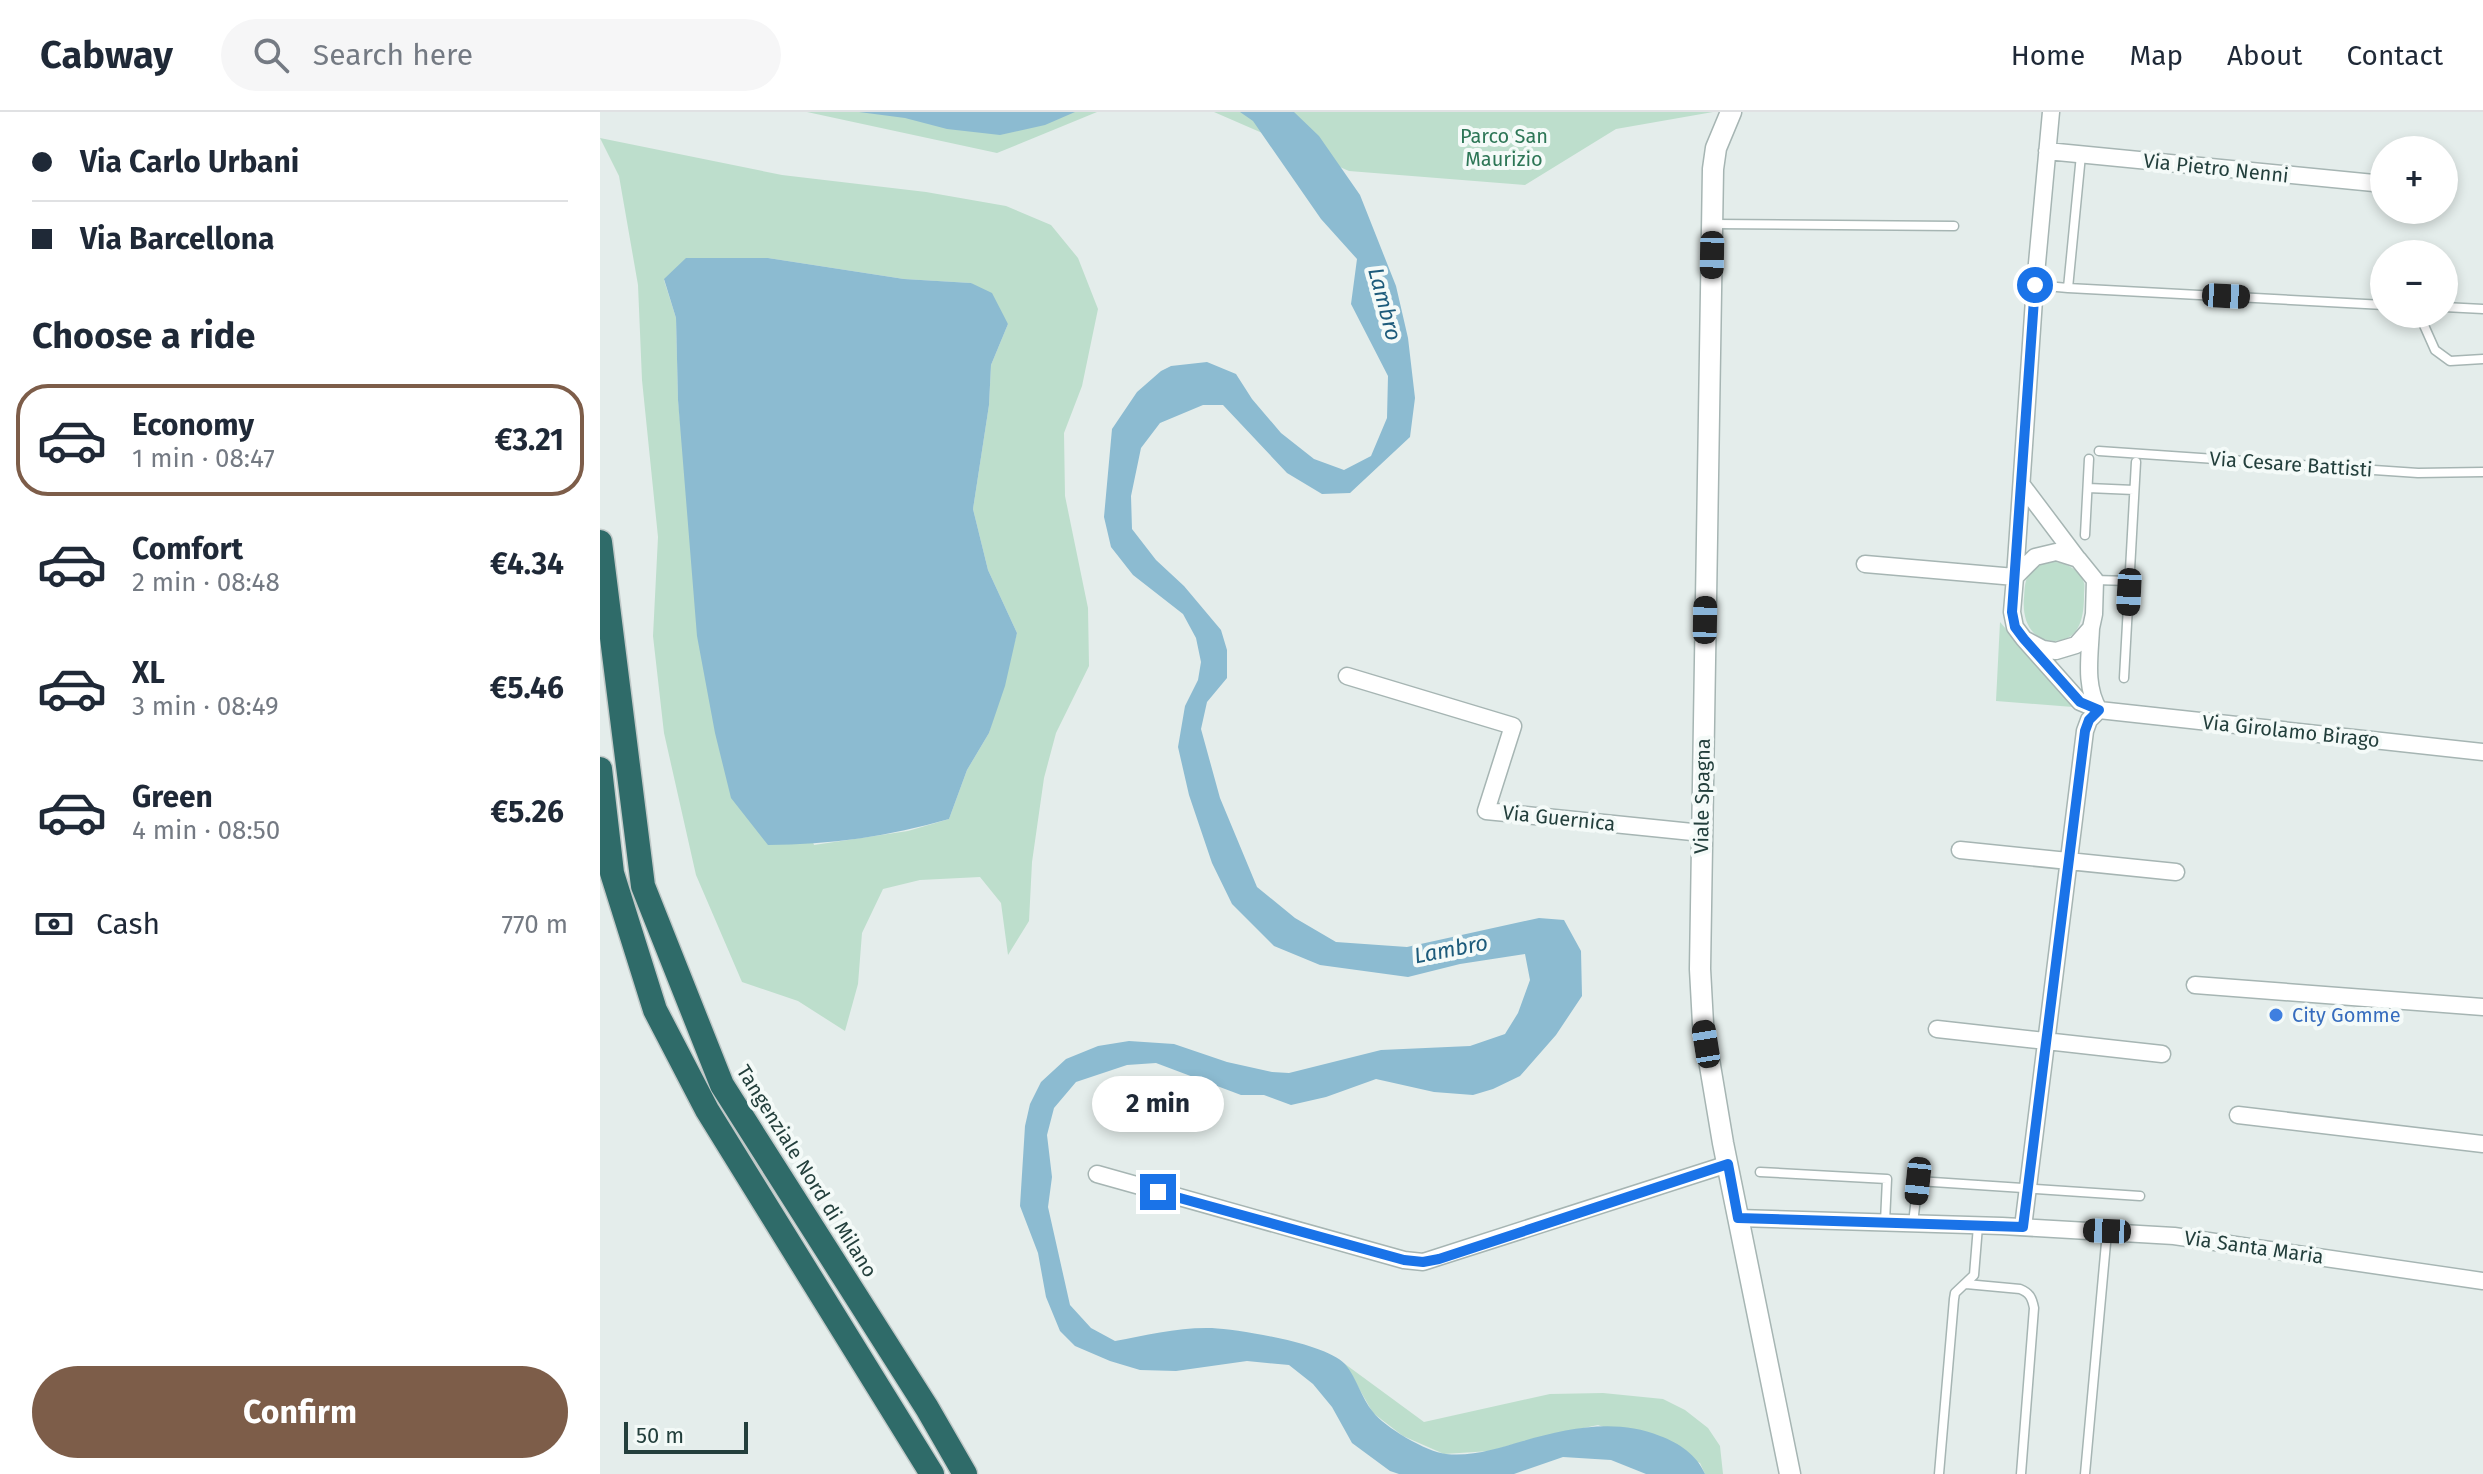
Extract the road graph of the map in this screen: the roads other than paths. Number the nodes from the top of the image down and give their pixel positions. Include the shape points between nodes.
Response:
1 (1731, 112) edge
2 (2051, 112) edge
3 (2047, 151) junction
4 (2081, 155) junction
5 (2370, 183) edge
6 (1712, 224) junction
7 (1954, 226) dead end
8 (2035, 285) junction
9 (2068, 288) junction
10 (2370, 304) edge
11 (2458, 308) edge
12 (2483, 309) edge
13 (2425, 328) edge
14 (2483, 359) edge
15 (2099, 451) dead end
16 (2089, 459) dead end
17 (2136, 462) dead end
18 (2483, 472) edge
19 (2022, 485) junction
20 (2088, 488) junction
21 (2134, 490) junction
22 (2085, 535) dead end
23 (600, 542) edge
24 (2078, 559) junction
25 (1865, 564) dead end
26 (2015, 577) junction
27 (2095, 580) junction
28 (2129, 581) junction
29 (2091, 628) junction
30 (2024, 639) junction
31 (1347, 676) dead end
32 (2124, 678) dead end
33 (2099, 710) junction
34 (2483, 752) edge
35 (600, 769) edge
36 (1702, 833) junction
37 (1960, 850) dead end
38 (2069, 861) junction
39 (2176, 872) dead end
40 (2195, 985) dead end
41 (2483, 1007) edge
42 (1937, 1029) dead end
43 (2047, 1041) junction
44 (2162, 1054) dead end
45 (2238, 1115) dead end
46 (2483, 1144) edge
47 (1728, 1164) junction
48 (1760, 1172) dead end
49 (1097, 1174) dead end
50 (2028, 1188) junction
51 (2140, 1196) dead end
52 (1738, 1218) junction
53 (1885, 1222) junction
54 (1913, 1223) junction
55 (1978, 1225) junction
56 (2023, 1227) junction
57 (2107, 1231) junction
58 (2483, 1281) edge
59 (1965, 1284) junction
60 (932, 1474) edge
61 (965, 1474) edge
62 (1790, 1474) edge
63 (1939, 1474) edge
64 (2021, 1474) edge
65 (2085, 1474) edge

1 - 6 street, Viale Spagna via 1716,148
2 - 3 street
3 - 4 street, Via Pietro Nenni
3 - 8 street
4 - 5 street, Via Pietro Nenni
4 - 9 lane
6 - 7 lane
6 - 36 street, Viale Spagna
8 - 9 lane
8 - 19 street
9 - 10 lane
11 - 12 lane
13 - 14 lane via 2435,350 2450,361
15 - 18 lane, Via Cesare Battisti via 2418,473
16 - 20 lane
17 - 21 lane
19 - 24 street
19 - 26 street
20 - 21 lane
20 - 22 lane
21 - 28 lane
23 - 61 highway, Tangenziale Nord di Milano via 643,886 722,1085
24 - 26 street via 2045,553
24 - 27 street
25 - 26 street
26 - 30 street via 2012,612
27 - 28 lane
27 - 29 street
28 - 32 lane
29 - 30 street via 2076,645 2056,651
29 - 33 street via 2089,680
30 - 33 street, Via Girolamo Birago via 2080,702
31 - 36 street, Via Guernica via 1513,726 1486,811
33 - 34 street, Via Girolamo Birago
33 - 38 street via 2085,731
35 - 60 highway via 612,873 655,1010 707,1110
36 - 47 street, Viale Spagna via 1703,1024
37 - 38 street
38 - 39 street
38 - 43 street
40 - 41 street
42 - 43 street
43 - 44 street
43 - 50 street
45 - 46 street
47 - 49 street via 1423,1262
47 - 52 street, Viale Spagna
48 - 53 lane via 1887,1179
50 - 51 lane
50 - 54 lane via 1918,1181
50 - 56 street
52 - 53 street, Via Santa Maria
52 - 62 street, Viale Spagna
53 - 54 street, Via Santa Maria
54 - 55 street, Via Santa Maria
55 - 56 street, Via Santa Maria
55 - 59 lane via 1974,1275
56 - 57 street, Via Santa Maria
57 - 58 street, Via Santa Maria via 2197,1238
57 - 65 lane
59 - 63 lane via 1954,1299
59 - 64 lane via 2020,1289 2033,1301

